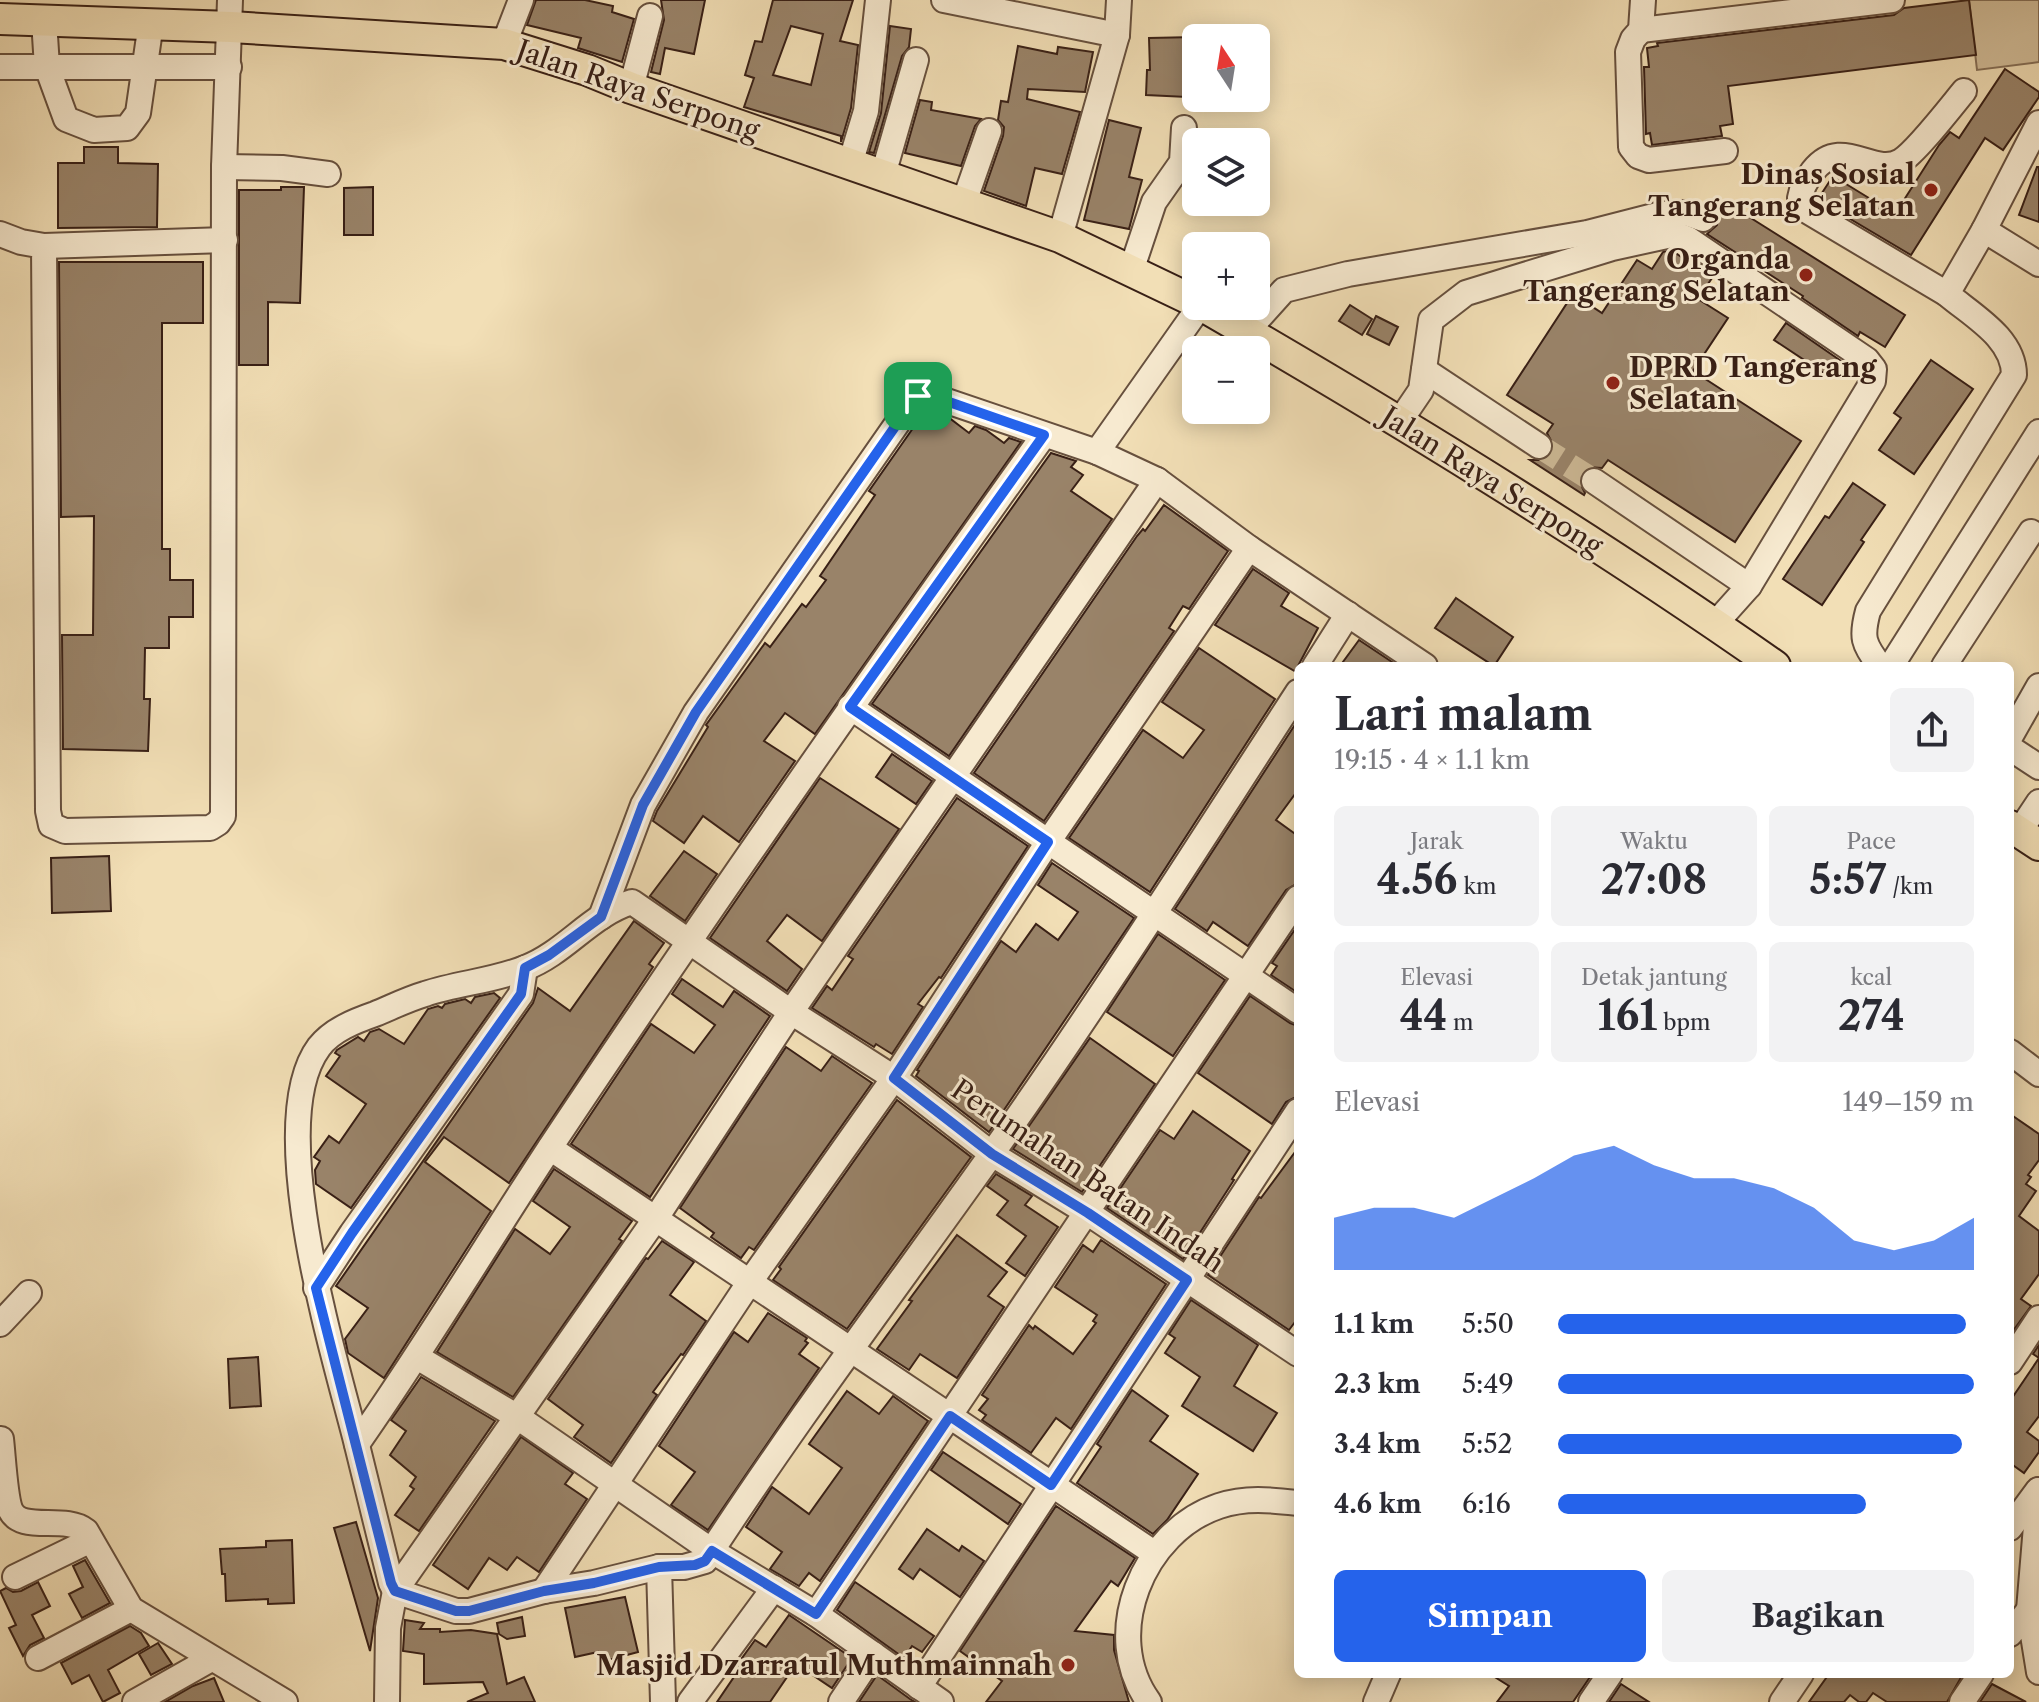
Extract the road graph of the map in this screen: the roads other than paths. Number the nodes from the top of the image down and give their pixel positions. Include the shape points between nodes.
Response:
1 (521, 0) edge
2 (878, 0) edge
3 (944, 0) edge
4 (1119, 0) edge
5 (1643, 0) edge
6 (1892, 0) edge
7 (230, 13) edge
8 (650, 16) dead end
9 (0, 19) edge
10 (44, 20) junction
11 (151, 23) junction
12 (1641, 30) junction
13 (1117, 35) junction
14 (504, 44) junction
15 (916, 60) dead end
16 (0, 67) edge
17 (47, 67) junction
18 (229, 67) junction
19 (146, 68) junction
20 (631, 88) junction
21 (1964, 91) dead end
22 (2039, 123) edge
23 (989, 131) dead end
24 (1725, 151) dead end
25 (1182, 162) edge
26 (850, 164) junction
27 (224, 167) junction
28 (328, 174) dead end
29 (883, 175) junction
30 (963, 205) junction
31 (1703, 219) dead end
32 (1984, 230) junction
33 (0, 234) edge
34 (1060, 237) junction
35 (225, 240) junction
36 (44, 246) junction
37 (2039, 264) edge
38 (1131, 271) junction
39 (1947, 294) junction
40 (1182, 296) edge
41 (1189, 320) edge
42 (1227, 320) edge
43 (1247, 331) junction
44 (1424, 370) junction
45 (1400, 421) junction
46 (2039, 432) edge
47 (1044, 435) junction
48 (1539, 446) tunnel mouth
49 (1097, 452) junction
50 (1157, 480) junction
51 (1594, 481) tunnel mouth
52 (2031, 532) dead end
53 (1249, 548) junction
54 (1749, 586) junction
55 (1348, 614) junction
56 (1715, 624) junction
57 (1318, 662) edge
58 (1419, 662) edge
59 (1769, 662) edge
60 (1877, 662) edge
61 (1894, 662) edge
62 (1947, 662) edge
63 (2039, 686) edge
64 (1294, 698) edge
65 (850, 707) junction
66 (2014, 746) edge
67 (2014, 752) edge
68 (2039, 767) edge
69 (952, 776) junction
70 (2039, 802) edge
71 (2023, 834) edge
72 (1048, 842) junction
73 (1294, 904) edge
74 (1153, 915) junction
75 (601, 917) junction
76 (690, 941) junction
77 (525, 968) junction
78 (1246, 975) junction
79 (1294, 1008) edge
80 (791, 1012) junction
81 (894, 1078) junction
82 (1294, 1117) edge
83 (550, 1148) junction
84 (992, 1154) junction
85 (1088, 1213) junction
86 (656, 1218) junction
87 (1187, 1280) junction
88 (749, 1283) junction
89 (316, 1288) junction
90 (29, 1293) dead end
91 (2039, 1318) edge
92 (0, 1324) edge
93 (850, 1347) junction
94 (1294, 1347) edge
95 (2014, 1356) edge
96 (417, 1357) junction
97 (516, 1416) junction
98 (950, 1416) junction
99 (1, 1439) edge
100 (357, 1444) junction
101 (615, 1484) junction
102 (1051, 1485) junction
103 (2039, 1490) edge
104 (1294, 1503) edge
105 (2014, 1523) edge
106 (89, 1541) junction
107 (1154, 1553) junction
108 (708, 1556) junction
109 (659, 1567) junction
110 (15, 1577) dead end
111 (774, 1588) junction
112 (395, 1591) junction
113 (544, 1591) junction
114 (2023, 1592) edge
115 (131, 1609) junction
116 (816, 1614) junction
117 (2014, 1621) edge
118 (873, 1654) junction
119 (38, 1658) dead end
120 (211, 1659) junction
121 (2039, 1672) edge
122 (1386, 1678) edge
123 (1607, 1678) edge
124 (1798, 1678) edge
125 (1978, 1678) edge
126 (919, 1687) junction
127 (135, 1702) edge
128 (285, 1702) edge
129 (387, 1702) edge
130 (663, 1702) edge
131 (690, 1702) edge
132 (841, 1702) edge
133 (941, 1702) edge
134 (1149, 1702) edge
135 (1376, 1702) edge
136 (1591, 1702) edge
137 (1782, 1702) edge
138 (1962, 1702) edge

1 - 14 street
2 - 26 street via 866,111
3 - 13 street
4 - 13 street
5 - 12 street
6 - 12 street
7 - 11 main road, Jalan Raya Serpong
7 - 14 main road, Jalan Raya Serpong
7 - 18 street
8 - 20 street
9 - 10 main road, Jalan Raya Serpong
10 - 11 main road, Jalan Raya Serpong
10 - 17 street
11 - 19 street
12 - 24 street via 1628,52 1635,154 1649,160
13 - 34 street
14 - 20 main road, Jalan Raya Serpong
15 - 29 street
16 - 17 street
17 - 19 street
17 - 19 street via 66,119 94,130 127,128 138,113
18 - 19 street
18 - 27 street
20 - 26 main road, Jalan Raya Serpong
21 - 39 street via 1904,160 1888,165 1842,155 1827,158 1802,186 1800,198 1809,212
22 - 32 street
23 - 30 street
25 - 38 street via 1155,199
26 - 29 main road, Jalan Raya Serpong
27 - 28 street
27 - 35 street
29 - 30 main road, Jalan Raya Serpong
30 - 34 main road, Jalan Raya Serpong
31 - 43 street via 1661,214 1587,233 1348,274 1284,290
32 - 37 street
32 - 39 street
33 - 36 street
34 - 38 main road, Jalan Raya Serpong
35 - 36 street
35 - 36 street via 223,816 210,828 65,831 51,825
38 - 40 main road, Jalan Raya Serpong
39 - 60 street via 2008,346 2014,375 1868,611 1862,632
41 - 49 street
42 - 43 main road, Jalan Raya Serpong
43 - 45 main road, Jalan Raya Serpong
44 - 45 street via 1421,390
44 - 48 street
44 - 54 street via 1431,320 1466,293 1612,248 1676,234 1688,239 1874,369 1873,381
45 - 56 main road, Jalan Raya Serpong
46 - 61 street
47 - 49 street
47 - 65 street
47 - 75 street via 929,395 915,398 696,712 643,805
49 - 50 street
50 - 53 street
50 - 69 street
51 - 54 street
52 - 62 street
53 - 55 street
53 - 72 street
54 - 56 street
55 - 57 street
55 - 58 street
56 - 59 main road, Jalan Raya Serpong
63 - 66 street
64 - 74 street
65 - 69 street
65 - 76 street
67 - 68 street
69 - 72 street
69 - 80 street
70 - 71 street
72 - 74 street
72 - 81 street
73 - 78 street
74 - 78 street
74 - 84 street
75 - 76 street, Perumahan Batan Indah via 632,902
75 - 77 street, Perumahan Batan Indah
76 - 80 street, Perumahan Batan Indah
76 - 83 street
77 - 89 street via 521,994
77 - 89 street, Perumahan Batan Indah via 426,994 345,1025 319,1046 306,1073 299,1109 298,1172
78 - 79 street
78 - 85 street
80 - 81 street, Perumahan Batan Indah
80 - 86 street
81 - 84 street, Perumahan Batan Indah
81 - 88 street
82 - 87 street
83 - 86 street
83 - 96 street
84 - 85 street, Perumahan Batan Indah
84 - 93 street
85 - 87 street, Perumahan Batan Indah
85 - 98 street
86 - 88 street
86 - 97 street
87 - 94 street, Perumahan Batan Indah
87 - 102 street
88 - 93 street
88 - 101 street
89 - 100 street, Perumahan Batan Indah
90 - 92 street
91 - 95 street
93 - 98 street
93 - 108 street
96 - 97 street
96 - 100 street
97 - 101 street
97 - 112 street
98 - 102 street
98 - 116 street
99 - 106 street via 11,1510 19,1520 76,1524
100 - 112 street, Perumahan Batan Indah
101 - 108 street
101 - 113 street
102 - 107 street
102 - 126 street
103 - 105 street
103 - 114 street
104 - 107 street via 1258,1499 1218,1506 1183,1525
106 - 110 street
106 - 115 street
107 - 134 street via 1136,1587 1129,1625 1132,1663
108 - 109 street via 684,1567
108 - 111 street
109 - 113 street
109 - 130 street
111 - 116 street
111 - 131 street
112 - 113 street via 469,1611
112 - 129 street via 388,1628
114 - 117 street
114 - 121 street
115 - 119 street
115 - 120 street
116 - 118 street
118 - 126 street
118 - 132 street
120 - 127 street
120 - 128 street
122 - 135 street
123 - 136 street
124 - 137 street
125 - 138 street
126 - 133 street

